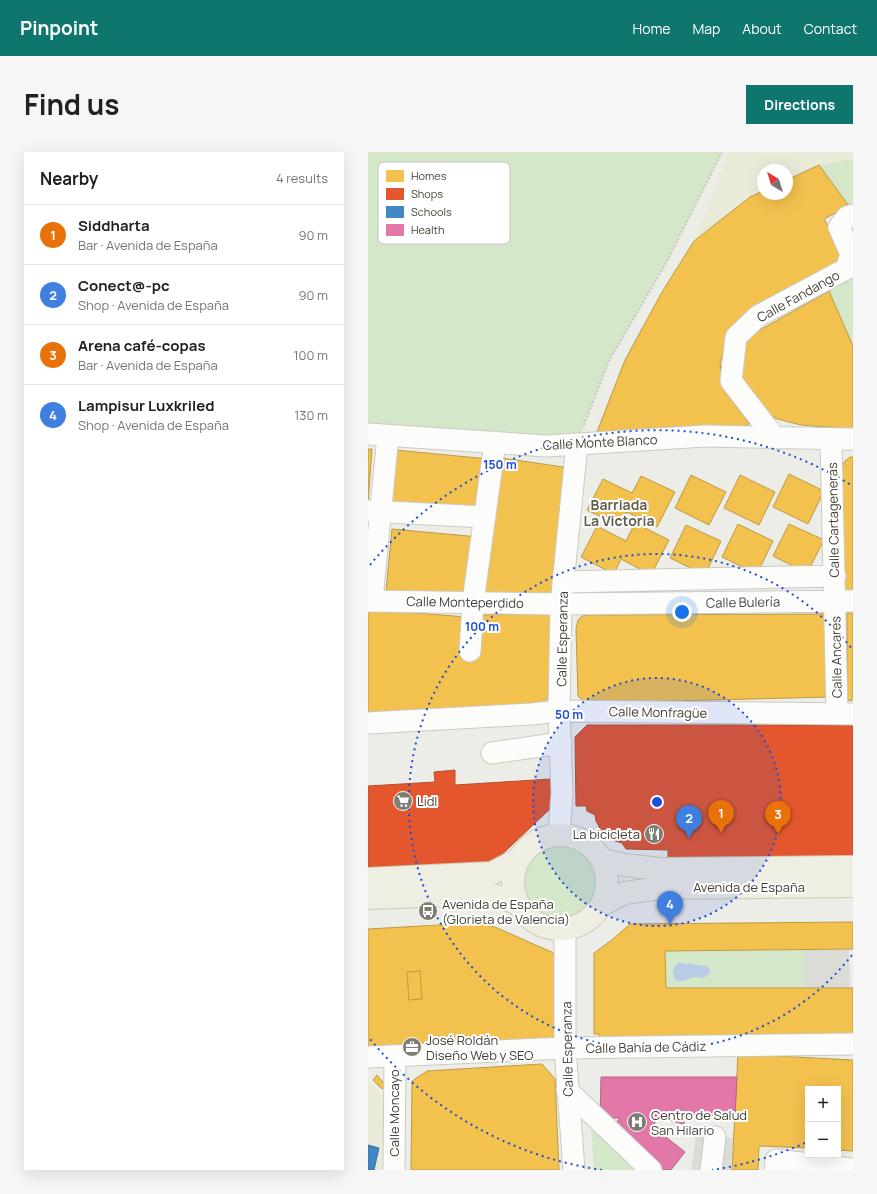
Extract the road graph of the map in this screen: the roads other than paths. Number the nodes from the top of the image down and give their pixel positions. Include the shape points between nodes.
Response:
1 (853, 215) edge
2 (378, 434) edge
3 (775, 438) junction
4 (853, 439) edge
5 (831, 440) junction
6 (495, 442) junction
7 (577, 444) junction
8 (374, 511) edge
9 (485, 517) junction
10 (835, 576) junction
11 (563, 582) junction
12 (370, 600) edge
13 (844, 601) edge
14 (473, 602) junction
15 (561, 604) junction
16 (470, 651) dead end
17 (559, 711) junction
18 (845, 714) edge
19 (368, 723) edge
20 (561, 743) junction
21 (492, 753) dead end
22 (559, 835) junction
23 (519, 859) junction
24 (602, 860) junction
25 (853, 867) edge
26 (368, 879) edge
27 (853, 886) edge
28 (368, 898) edge
29 (519, 904) junction
30 (601, 905) junction
31 (565, 928) junction
32 (853, 1044) edge
33 (565, 1048) junction
34 (394, 1056) junction
35 (368, 1057) edge
36 (567, 1090) junction
37 (715, 1137) dead end
38 (775, 1165) edge
39 (853, 1169) edge
40 (394, 1170) edge
41 (574, 1170) edge
42 (651, 1170) edge
43 (711, 1170) edge

1 - 3 street, Calle Fandango via 847,217 839,227 851,254 846,269 758,316 736,337 731,381
2 - 6 street, Calle Monte Blanco
2 - 8 street
3 - 5 street, Calle Monte Blanco
3 - 7 street, Calle Monte Blanco via 705,436
4 - 5 street, Calle Monte Blanco
5 - 10 street, Calle Cartageneras
6 - 7 street, Calle Monte Blanco via 546,446
6 - 9 street
7 - 11 street, Calle Esperanza
8 - 9 street
8 - 12 street
9 - 14 street
10 - 11 street
10 - 13 street, Calle Cartageneras
11 - 15 street, Calle Esperanza
12 - 14 street, Calle Monteperdido
13 - 15 street, Calle Bulería
13 - 18 street, Calle Ancares
14 - 15 street, Calle Monteperdido
14 - 16 street
15 - 17 street, Calle Esperanza
17 - 18 street, Calle Monfragüe
17 - 19 street, Calle Monfragüe
17 - 20 street, Calle Esperanza
20 - 21 street
20 - 22 street, Calle Esperanza via 562,793
22 - 23 main road via 543,838 529,846
22 - 24 main road via 572,836 584,841
23 - 26 main road via 492,873
23 - 29 main road via 514,874 514,890
24 - 25 main road, Avenida de España via 660,869
24 - 30 main road via 607,875
27 - 30 main road, Avenida de España via 660,888 626,893
28 - 29 main road via 482,894
29 - 31 main road via 527,915 538,923 551,928
30 - 31 main road via 592,916 579,924
31 - 33 street, Calle Esperanza
32 - 33 street, Calle Bahía de Cádiz
33 - 34 street, Calle Bahía de Cádiz
33 - 36 street, Calle Esperanza
34 - 35 street, Calle Bahía de Cádiz
34 - 40 street, Calle Moncayo
36 - 41 street, Calle Esperanza
36 - 42 street
37 - 43 street
38 - 39 street

